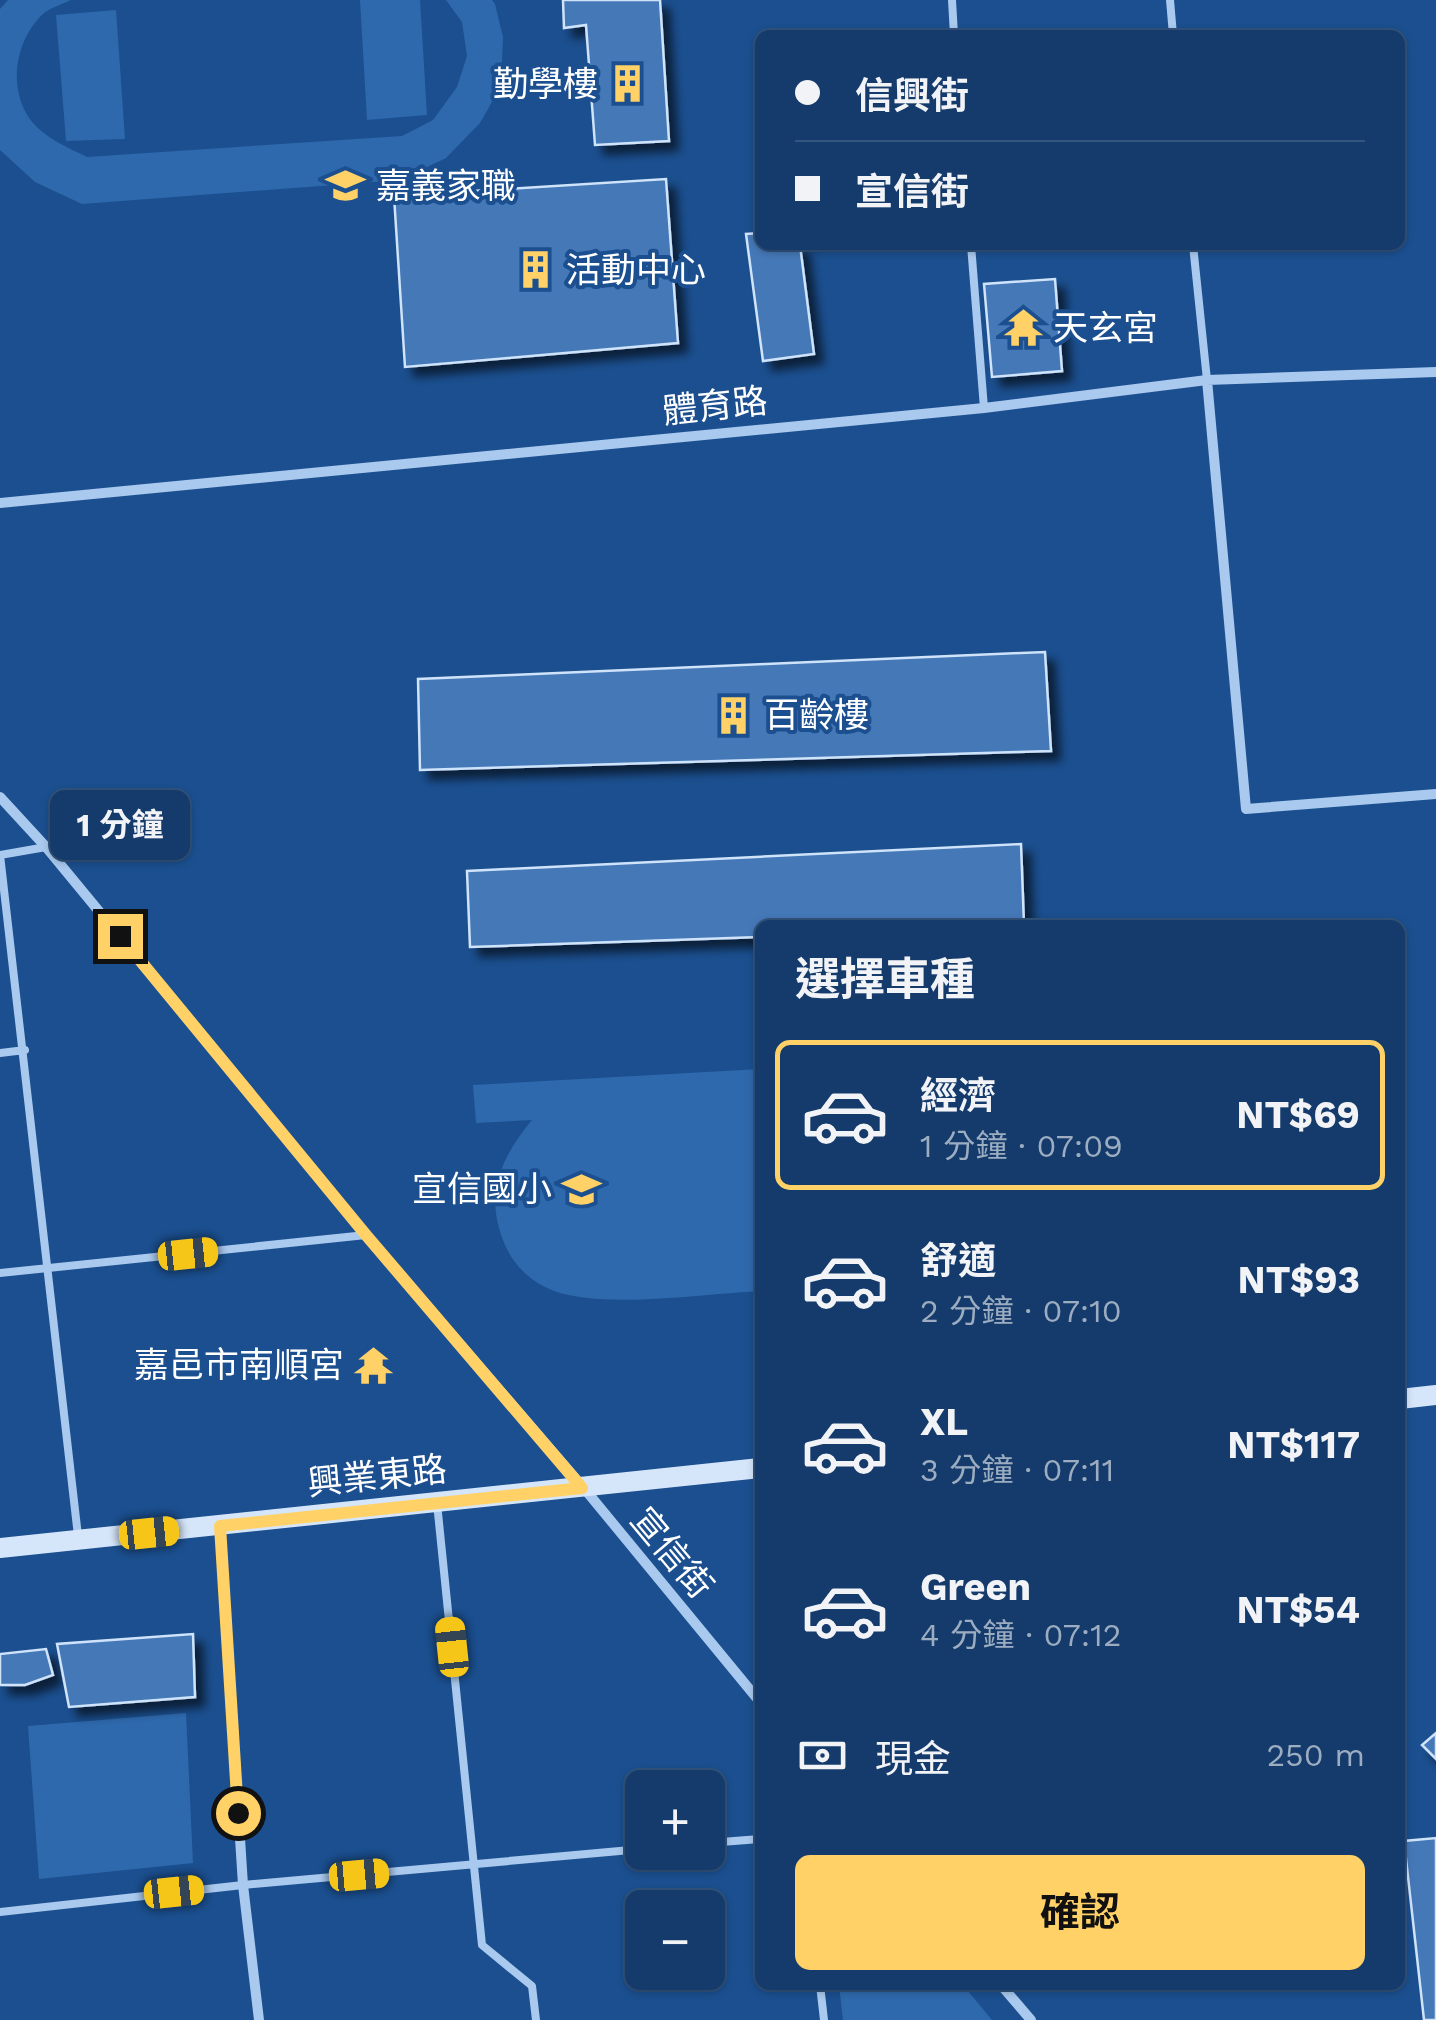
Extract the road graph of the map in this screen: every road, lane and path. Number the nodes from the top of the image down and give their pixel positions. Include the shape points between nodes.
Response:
1 (952, 0) edge
2 (1170, 0) edge
3 (954, 30) edge
4 (1173, 30) edge
5 (971, 250) edge
6 (1194, 250) edge
7 (1436, 372) edge
8 (1206, 380) junction
9 (984, 408) junction
10 (0, 503) edge
11 (1436, 794) edge
12 (0, 797) edge
13 (46, 847) junction
14 (0, 854) edge
15 (25, 1050) junction
16 (0, 1052) edge
17 (366, 1235) junction
18 (46, 1268) junction
19 (0, 1273) edge
20 (1436, 1395) edge
21 (1405, 1398) edge
22 (755, 1469) edge
23 (582, 1488) junction
24 (437, 1502) junction
25 (220, 1526) junction
26 (78, 1540) junction
27 (0, 1548) edge
28 (755, 1696) edge
29 (755, 1839) edge
30 (725, 1842) edge
31 (625, 1851) edge
32 (474, 1864) junction
33 (243, 1885) junction
34 (0, 1912) edge
35 (821, 1990) edge
36 (1005, 1990) edge
37 (259, 2020) edge
38 (536, 2020) edge
39 (824, 2020) edge
40 (1031, 2020) edge

1 - 3 lane
2 - 4 lane
5 - 9 lane
6 - 8 lane
7 - 8 street, 體育路
8 - 9 street, 體育路
8 - 11 street via 1246,809
9 - 10 street, 體育路
12 - 13 street, 宣信街
13 - 14 lane
13 - 17 street, 宣信街
14 - 15 lane
15 - 16 lane
15 - 18 lane
17 - 18 lane
17 - 23 street, 宣信街
18 - 19 lane
18 - 26 lane
20 - 21 street
22 - 23 street, 興業東路
23 - 24 street, 興業東路
23 - 28 street, 宣信街
24 - 25 street, 興業東路
24 - 32 lane
25 - 26 street, 興業東路
25 - 33 street
26 - 27 street, 興業東路
29 - 30 lane
31 - 32 lane
32 - 33 lane
32 - 38 lane via 482,1945 532,1986
33 - 34 lane
33 - 37 street
35 - 39 lane
36 - 40 street

